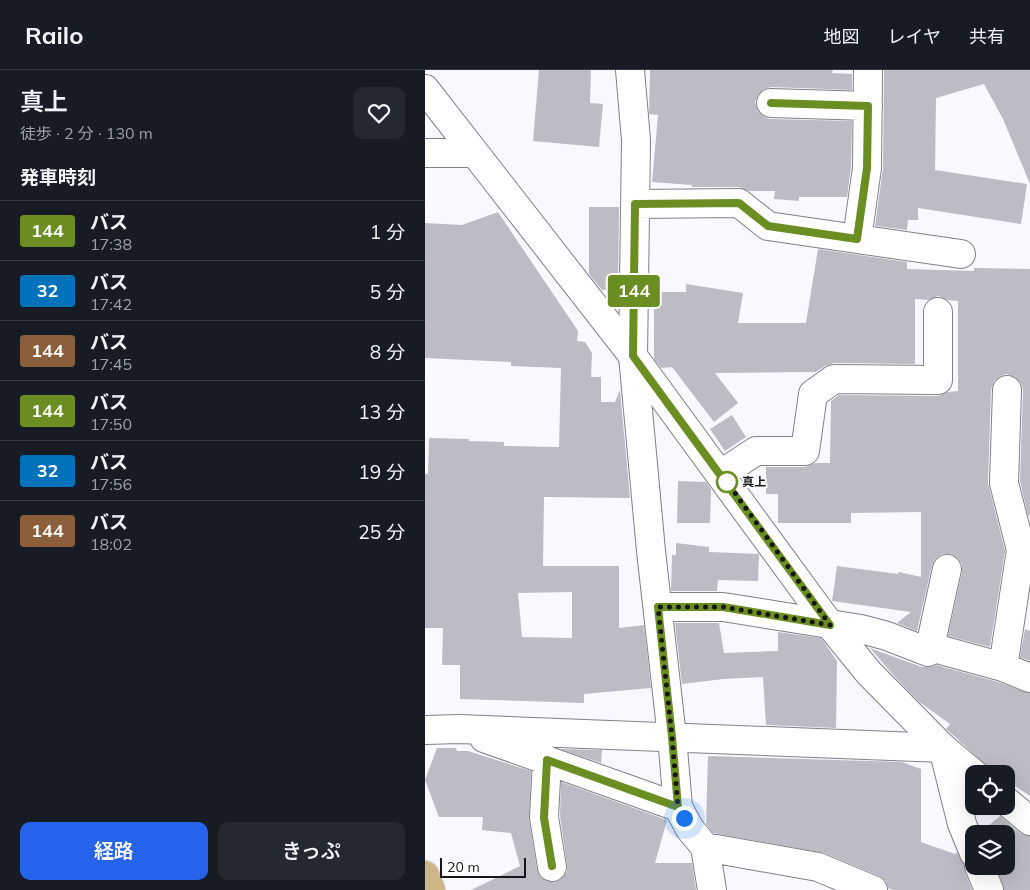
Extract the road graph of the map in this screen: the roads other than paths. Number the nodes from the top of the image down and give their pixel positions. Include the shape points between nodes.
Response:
1 (630, 70) edge
2 (868, 70) edge
3 (425, 89) edge
4 (771, 103) dead end
5 (868, 106) junction
6 (425, 153) edge
7 (473, 153) junction
8 (635, 204) junction
9 (857, 239) junction
10 (961, 254) dead end
11 (938, 312) dead end
12 (633, 356) junction
13 (1007, 390) dead end
14 (721, 474) junction
15 (947, 569) dead end
16 (658, 607) junction
17 (830, 625) junction
18 (930, 647) junction
19 (1003, 666) junction
20 (1030, 678) edge
21 (459, 728) junction
22 (425, 730) edge
23 (672, 737) junction
24 (943, 748) junction
25 (547, 760) junction
26 (965, 766) edge
27 (678, 807) junction
28 (1015, 808) edge
29 (1030, 821) edge
30 (965, 833) edge
31 (705, 847) junction
32 (552, 866) dead end
33 (983, 875) edge
34 (425, 876) edge
35 (431, 890) edge
36 (713, 890) edge
37 (873, 890) edge
38 (989, 890) edge

1 - 8 street via 636,140
2 - 5 street
3 - 7 street
4 - 5 street
5 - 9 street via 867,168
6 - 7 street
7 - 12 street
8 - 9 street via 739,203 768,226
8 - 12 street
9 - 10 street
11 - 14 street via 938,380 834,379 813,394 805,451 755,451
12 - 14 street
12 - 16 street
13 - 19 street via 1004,483 1021,550
14 - 17 street
15 - 18 street
16 - 17 street via 723,607
16 - 23 street
17 - 18 street via 887,636 928,652
17 - 24 street via 869,673
18 - 19 street
19 - 20 street
21 - 22 street
21 - 23 street
21 - 25 street
23 - 24 street
23 - 27 street
24 - 26 street
24 - 30 street
25 - 27 street
25 - 32 street via 544,818
27 - 31 street
28 - 29 street
31 - 36 street
31 - 37 street via 818,868
33 - 38 street
34 - 35 main road

